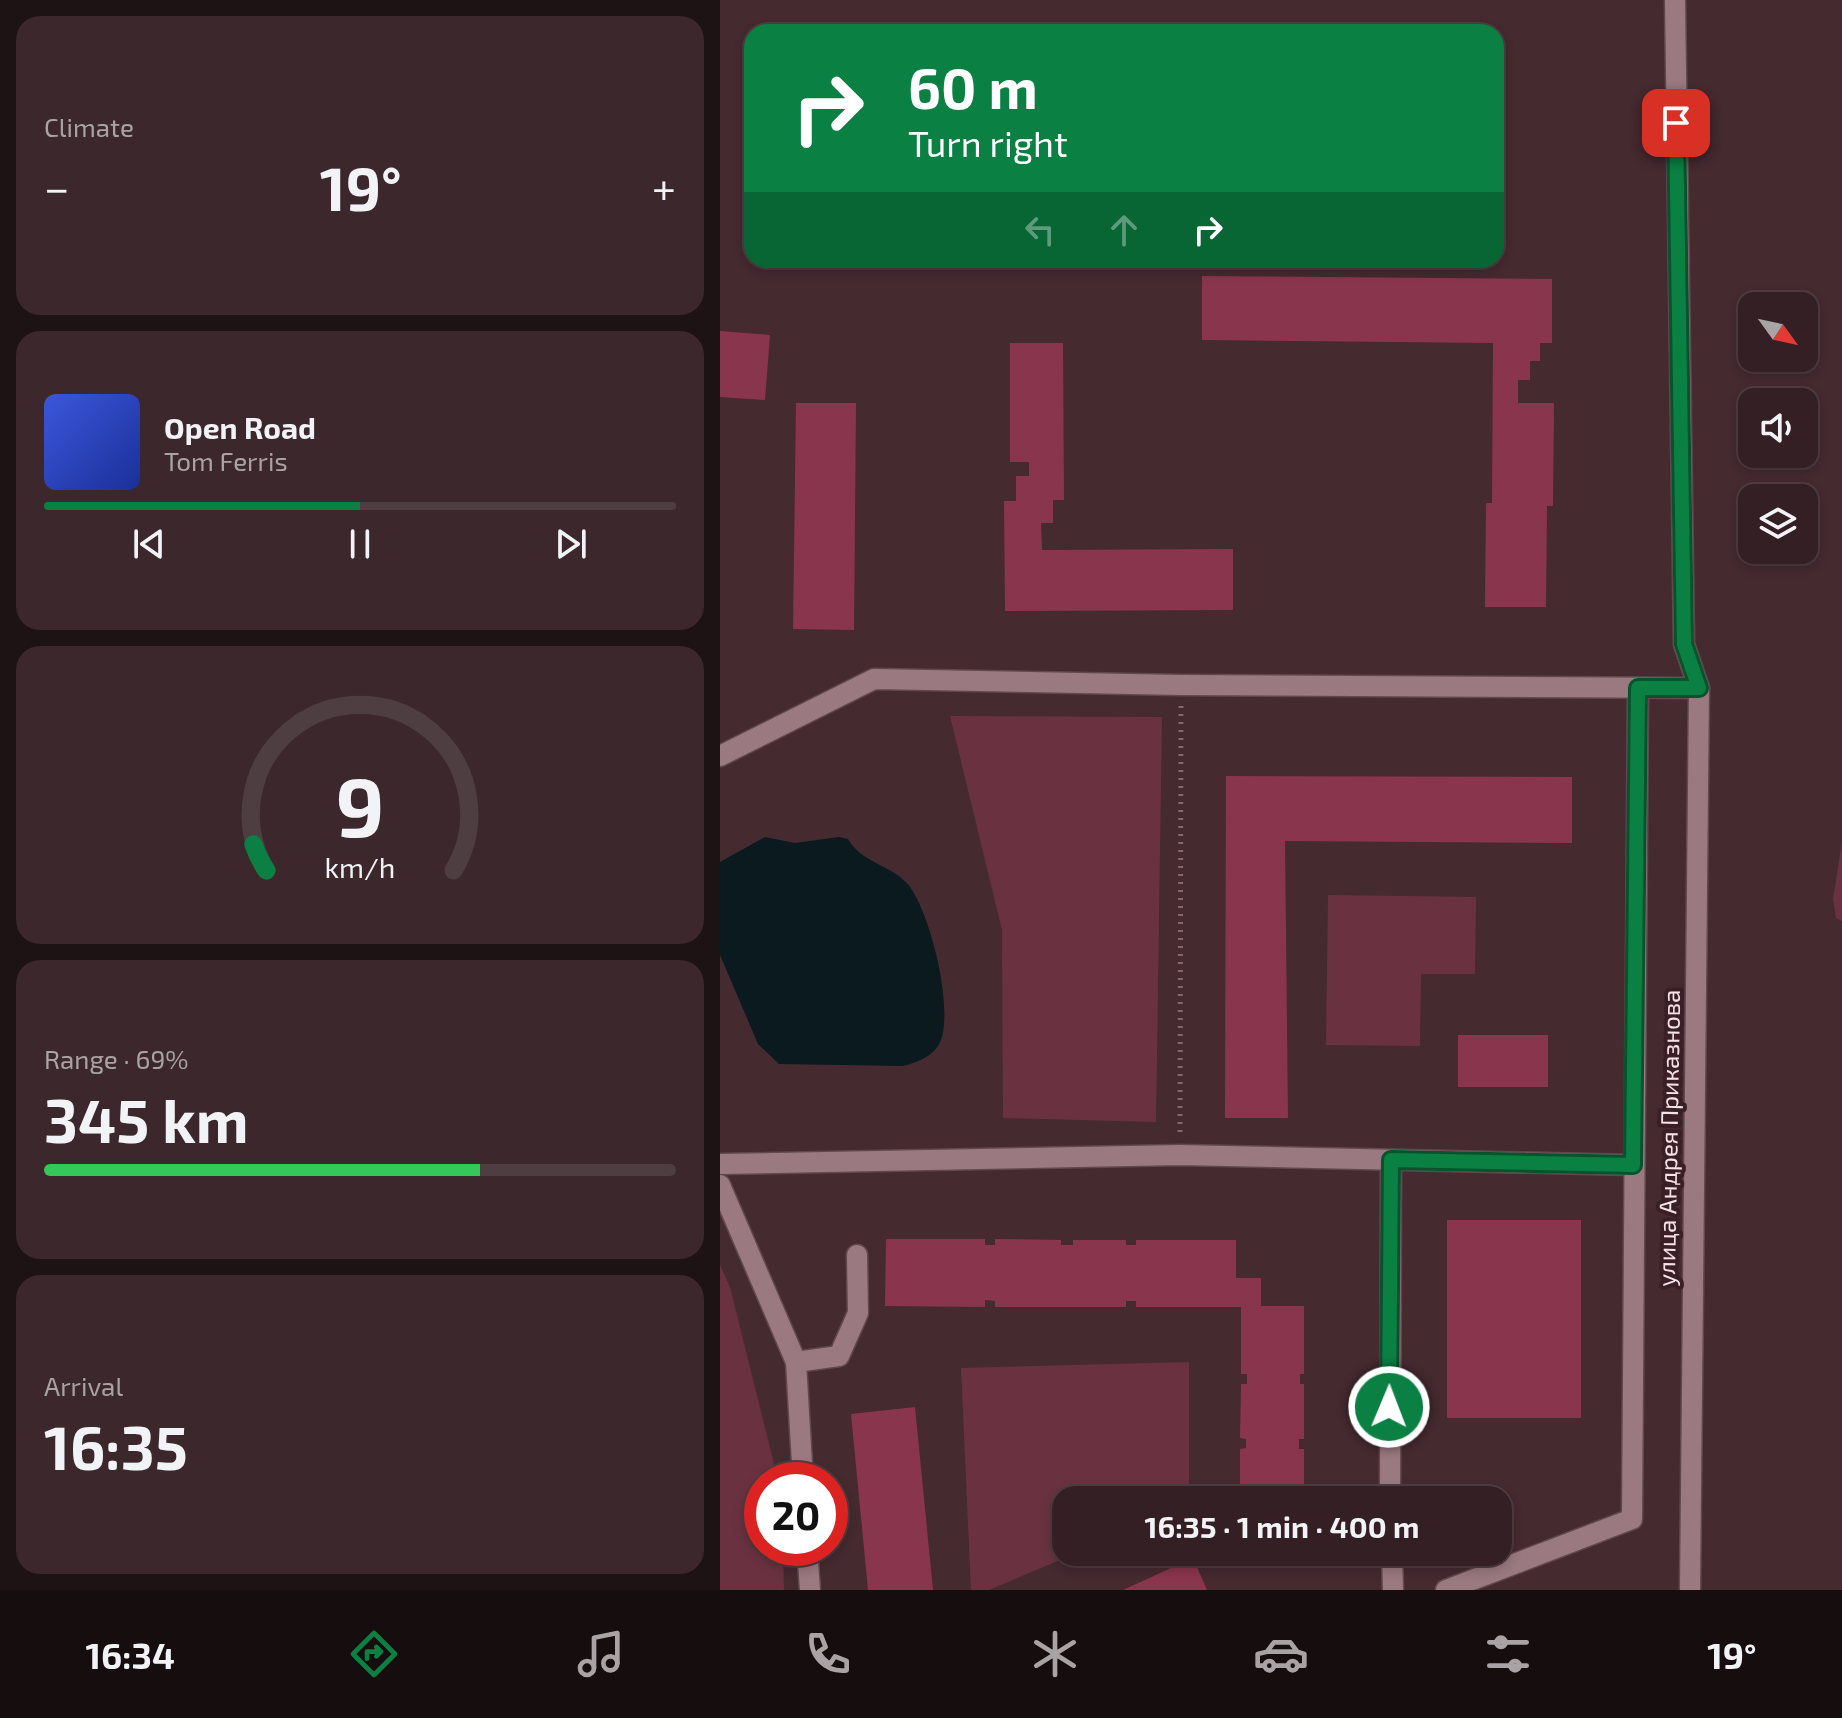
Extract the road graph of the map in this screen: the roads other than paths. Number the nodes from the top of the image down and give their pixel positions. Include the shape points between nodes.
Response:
1 (1675, 0) edge
2 (1638, 688) junction
3 (1699, 688) junction
4 (720, 756) edge
5 (1391, 1160) junction
6 (720, 1164) edge
7 (1633, 1165) junction
8 (720, 1185) edge
9 (857, 1255) dead end
10 (796, 1362) junction
11 (802, 1462) edge
12 (1390, 1486) edge
13 (808, 1566) edge
14 (1392, 1566) edge
15 (810, 1590) edge
16 (1393, 1590) edge
17 (1446, 1590) edge
18 (1690, 1590) edge

1 - 3 street, улица Андрея Приказнова via 1684,644
2 - 3 street
2 - 4 street via 874,679
2 - 7 street
3 - 18 street, улица Андрея Приказнова
5 - 6 street via 1180,1155
5 - 7 street
5 - 12 street
7 - 17 street via 1632,1519
8 - 10 street
9 - 10 street via 858,1313 839,1356
10 - 11 street
13 - 15 street
14 - 16 street

